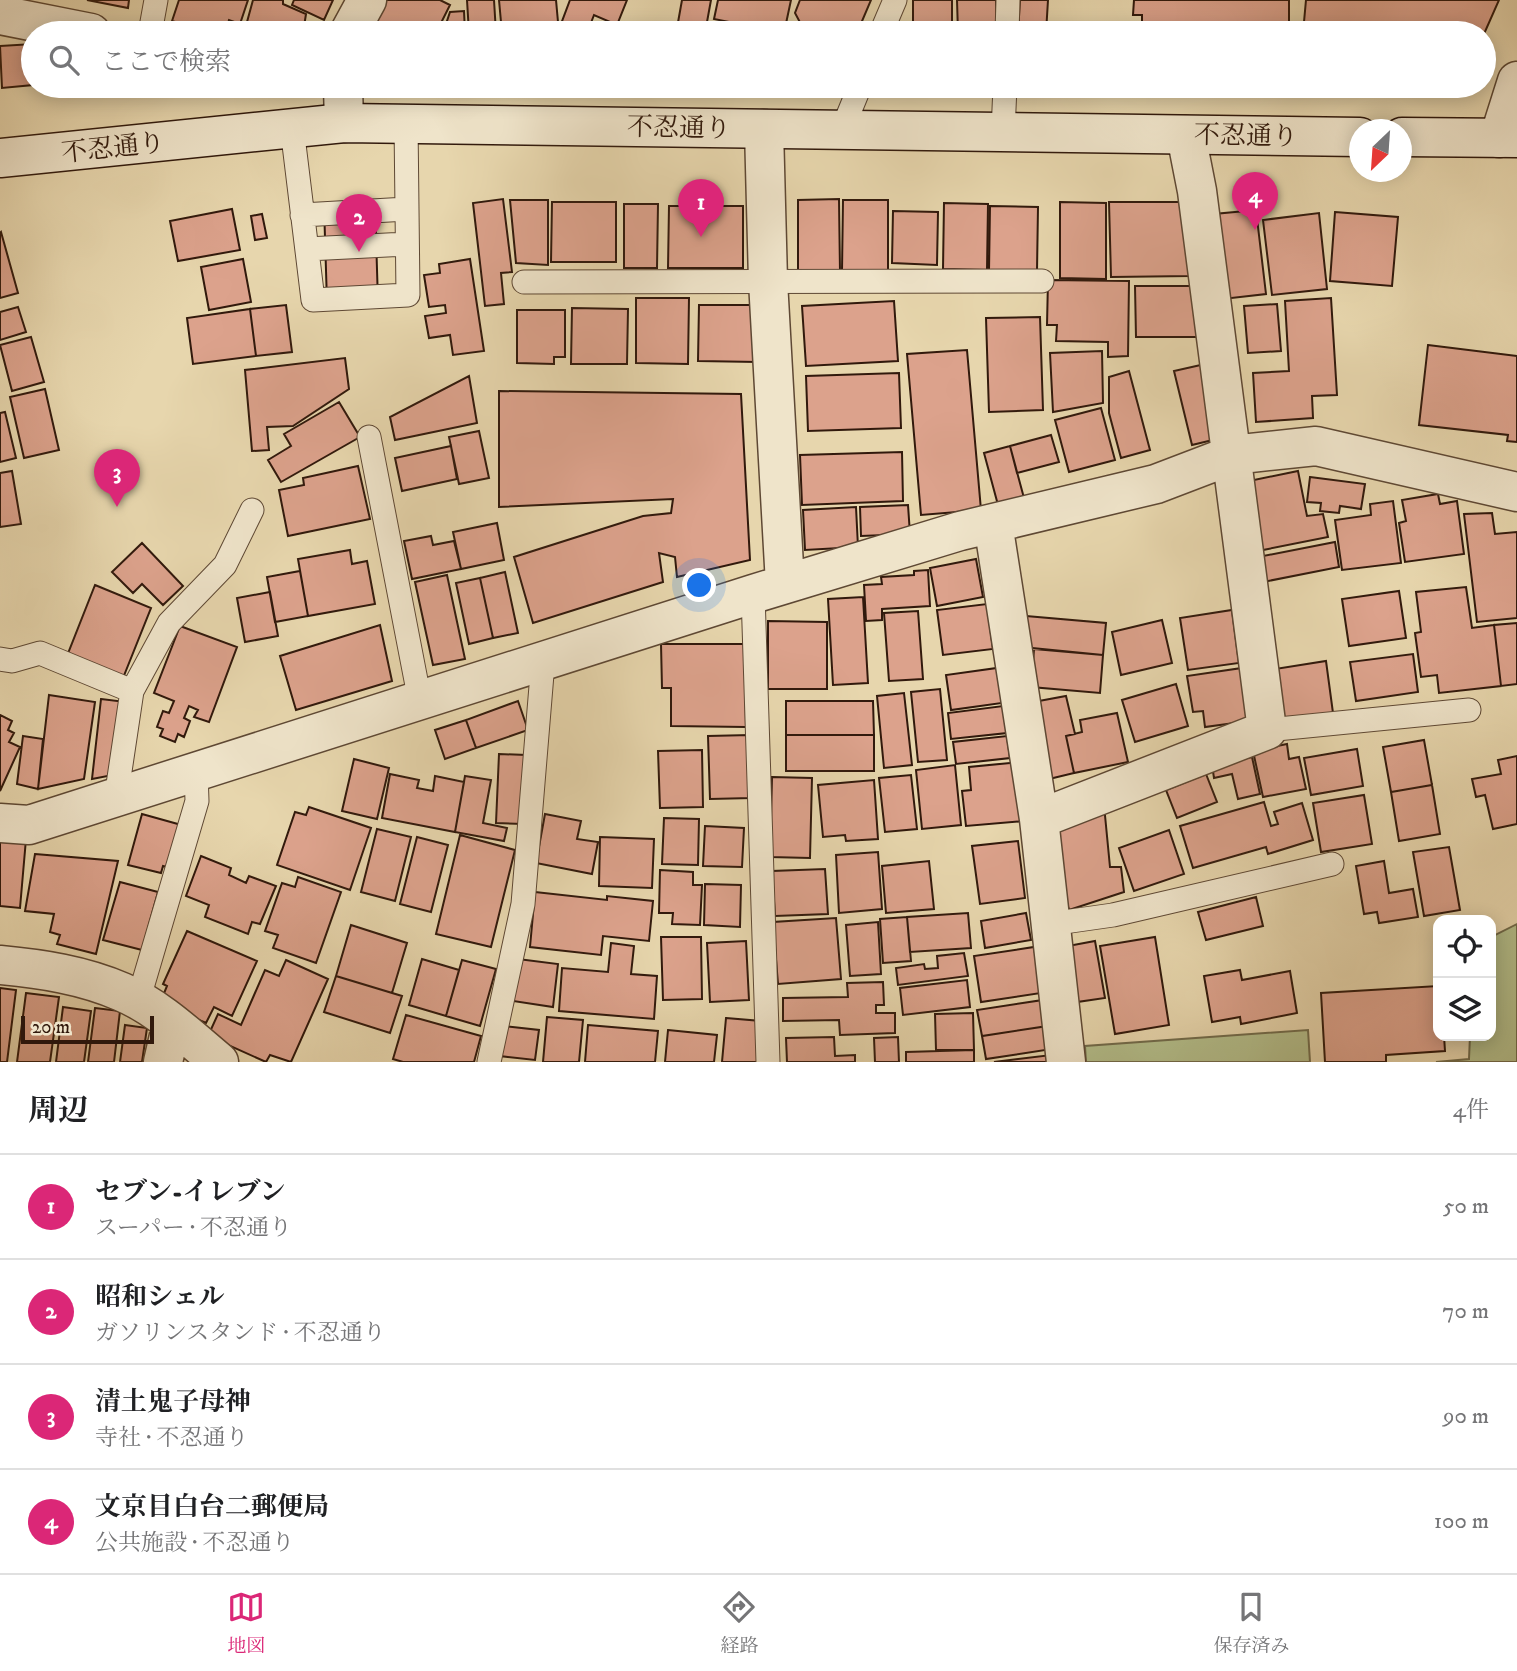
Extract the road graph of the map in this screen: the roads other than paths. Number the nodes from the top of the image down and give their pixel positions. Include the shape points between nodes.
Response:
1 (156, 0) edge
2 (367, 0) edge
3 (895, 0) edge
4 (1008, 0) edge
5 (0, 15) edge
6 (30, 21) edge
7 (152, 21) edge
8 (356, 21) edge
9 (886, 21) edge
10 (1007, 21) edge
11 (1517, 81) edge
12 (855, 98) edge
13 (1004, 98) edge
14 (343, 104) edge
15 (406, 122) junction
16 (292, 128) junction
17 (764, 129) junction
18 (842, 130) junction
19 (1003, 132) junction
20 (1186, 135) junction
21 (1349, 136) edge
22 (1412, 137) edge
23 (1508, 138) edge
24 (0, 158) edge
25 (407, 209) junction
26 (302, 215) junction
27 (407, 250) junction
28 (307, 255) junction
29 (768, 281) junction
30 (1042, 281) dead end
31 (524, 282) dead end
32 (369, 438) dead end
33 (1233, 456) junction
34 (1517, 492) edge
35 (252, 510) dead end
36 (993, 523) junction
37 (769, 589) junction
38 (0, 659) edge
39 (543, 662) junction
40 (132, 691) junction
41 (421, 701) junction
42 (1469, 710) dead end
43 (1267, 730) junction
44 (196, 772) junction
45 (116, 798) junction
46 (1039, 819) junction
47 (0, 823) edge
48 (1332, 864) dead end
49 (1050, 924) junction
50 (0, 965) edge
51 (138, 1001) junction
52 (172, 1023) junction
53 (163, 1062) edge
54 (219, 1062) edge
55 (489, 1062) edge
56 (768, 1062) edge
57 (1066, 1062) edge

1 - 7 lane
2 - 8 street
3 - 9 lane
4 - 10 lane
5 - 6 street
11 - 23 street
12 - 18 lane
13 - 19 lane
14 - 15 street, 不忍通り
14 - 16 street, 不忍通り
15 - 17 street, 不忍通り
15 - 25 lane
16 - 24 street, 不忍通り
16 - 26 lane
17 - 18 street, 不忍通り
17 - 29 street
18 - 19 street, 不忍通り
19 - 20 street, 不忍通り
20 - 21 street, 不忍通り
20 - 33 street
22 - 23 street
25 - 26 lane
25 - 27 lane
26 - 28 lane
27 - 28 lane
27 - 28 lane via 408,296 313,300
29 - 30 lane
29 - 31 lane
29 - 37 street
32 - 41 lane
33 - 34 street via 1315,446
33 - 36 street via 1156,484
33 - 43 street
35 - 40 lane via 225,565 169,623
36 - 37 street
36 - 46 street
37 - 39 street
37 - 56 lane
38 - 40 lane via 12,661 40,653
39 - 41 street
39 - 55 lane via 523,904
40 - 45 lane
41 - 44 street
42 - 43 lane
43 - 46 street
44 - 45 street
44 - 51 lane via 197,801
45 - 47 street via 29,825
46 - 49 street
48 - 49 lane via 1113,915
49 - 57 street
50 - 51 street via 69,973
51 - 52 street
52 - 53 street
52 - 54 street

